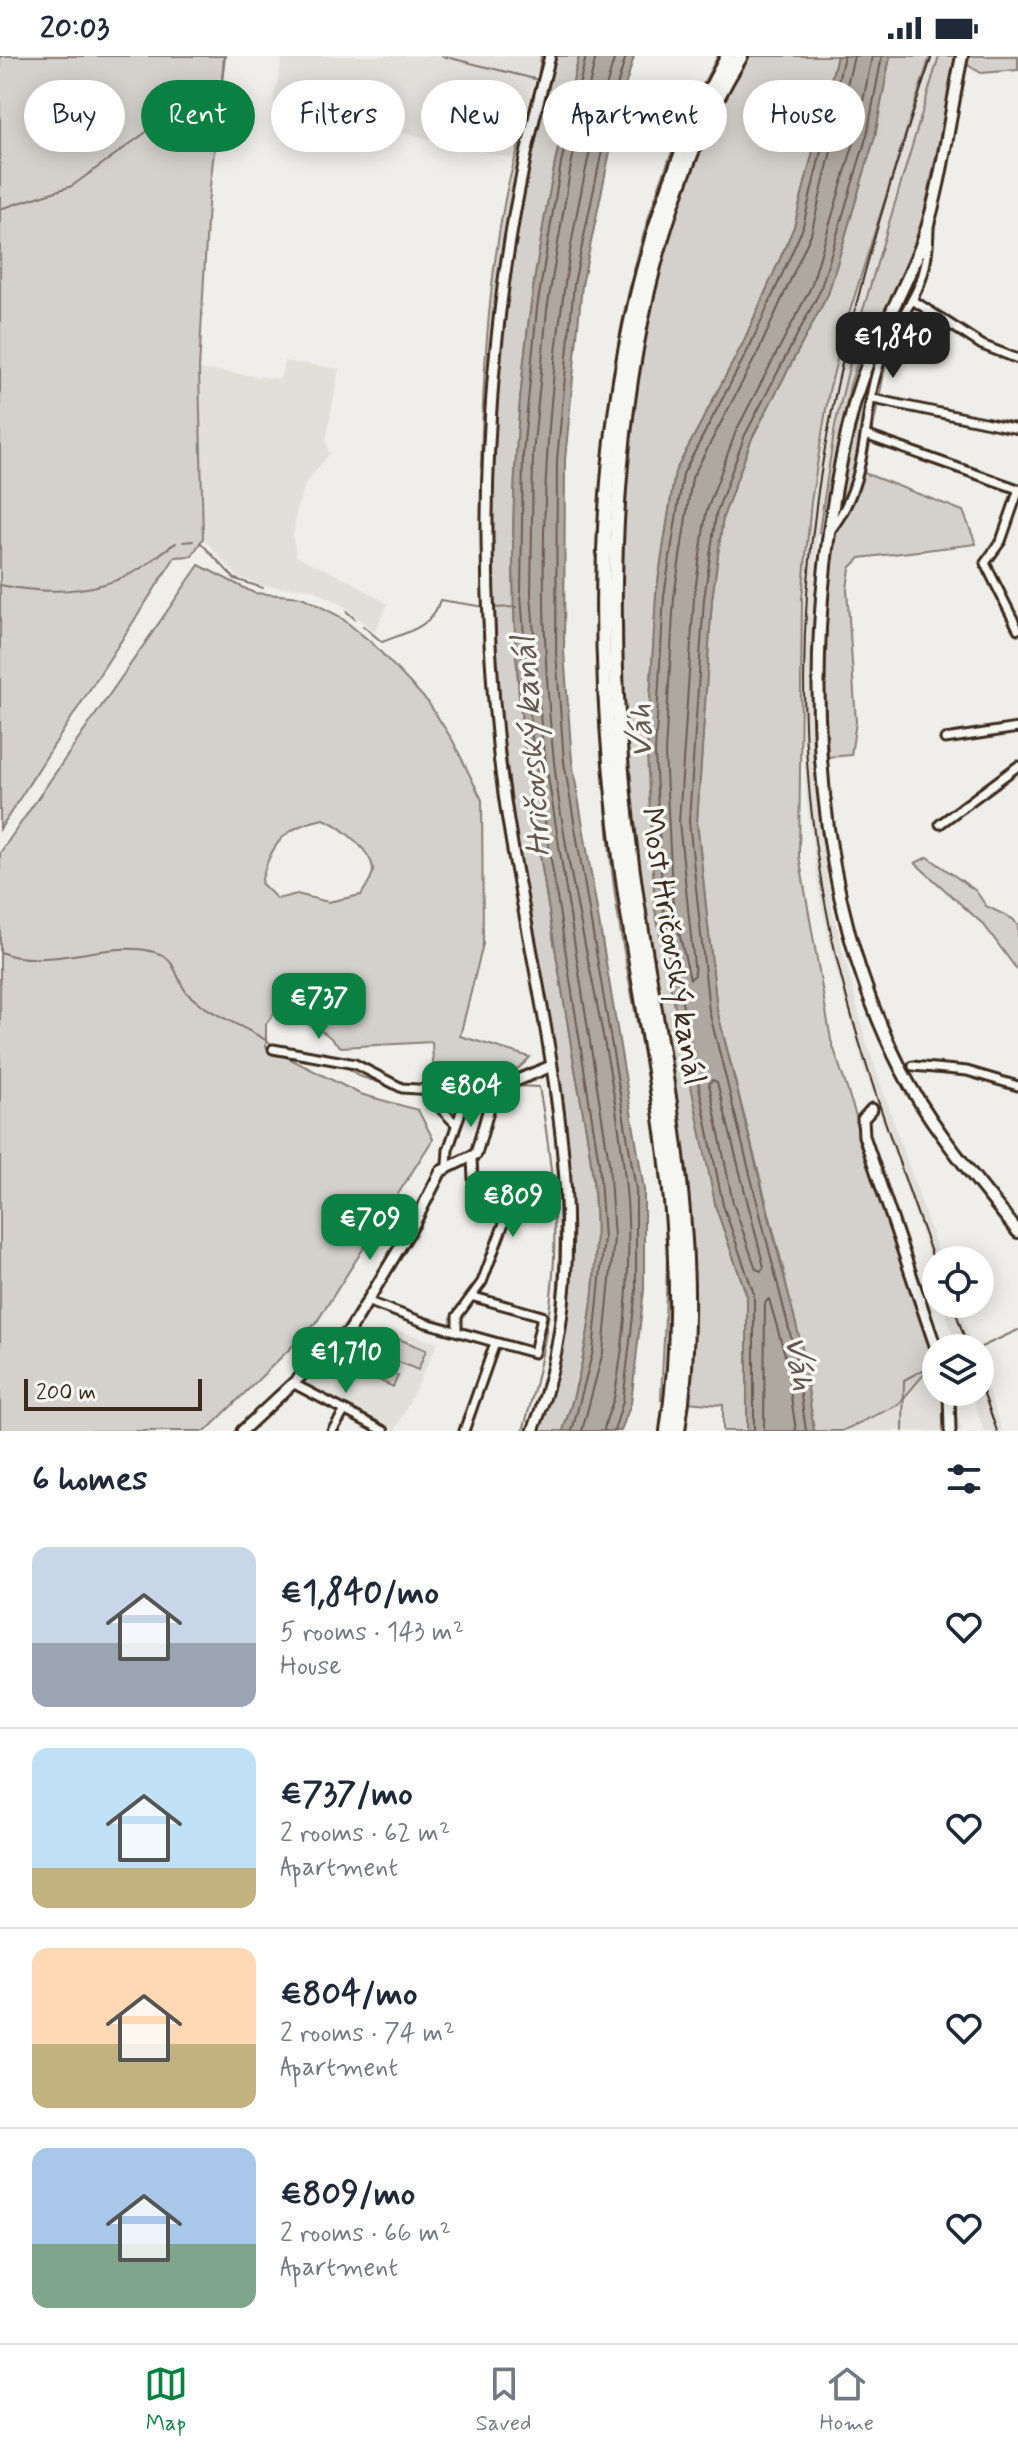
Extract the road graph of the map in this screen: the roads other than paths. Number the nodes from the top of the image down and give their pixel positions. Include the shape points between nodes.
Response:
1 (550, 56) edge
2 (728, 56) edge
3 (741, 56) edge
4 (962, 56) edge
5 (930, 219) junction
6 (914, 301) junction
7 (1018, 359) edge
8 (873, 399) junction
9 (1018, 429) edge
10 (868, 436) junction
11 (1018, 490) edge
12 (829, 533) junction
13 (1018, 629) edge
14 (1018, 728) edge
15 (948, 740) dead end
16 (1018, 766) edge
17 (940, 824) dead end
18 (273, 1049) dead end
19 (913, 1066) dead end
20 (549, 1067) junction
21 (1018, 1086) edge
22 (433, 1091) junction
23 (468, 1091) junction
24 (492, 1094) junction
25 (872, 1109) dead end
26 (456, 1124) junction
27 (472, 1159) junction
28 (447, 1165) junction
29 (1018, 1232) edge
30 (474, 1297) junction
31 (369, 1302) junction
32 (457, 1331) junction
33 (931, 1334) edge
34 (495, 1343) junction
35 (294, 1384) junction
36 (949, 1406) edge
37 (344, 1412) junction
38 (242, 1431) edge
39 (332, 1431) edge
40 (384, 1431) edge
41 (464, 1431) edge
42 (533, 1431) edge
43 (667, 1431) edge
44 (678, 1431) edge
45 (950, 1431) edge

1 - 20 main road via 527,142 502,289 487,459 486,543 499,758
2 - 43 highway, Most Hričovský kanál via 686,138 651,241 625,360 607,529 605,654 614,804 675,1223 677,1316
3 - 44 highway, Most Hričovský kanál via 686,167 661,247 635,363 618,528 616,653 625,801 685,1222 688,1316
4 - 5 main road
5 - 6 street via 925,273
5 - 12 main road via 863,376
6 - 7 street via 982,345
6 - 8 street via 884,354
8 - 9 street
8 - 10 street
10 - 11 street
10 - 12 street via 847,504
11 - 13 street via 1001,541 985,563
12 - 29 main road via 819,619 818,699 833,852 857,964 913,1092
14 - 15 street
16 - 17 street via 948,813
18 - 22 street via 355,1064 402,1088
19 - 21 street via 967,1071
20 - 24 main road via 501,1084
20 - 42 main road via 564,1165 566,1243 562,1314
22 - 23 street
22 - 26 street
23 - 24 street
23 - 26 street
24 - 27 main road
25 - 33 main road via 863,1119 864,1136
26 - 28 street
27 - 28 main road
27 - 30 street via 473,1179 508,1206
28 - 31 main road
30 - 32 street via 457,1316
30 - 34 street via 542,1316 534,1353
31 - 32 street
31 - 35 main road via 346,1335
32 - 34 street
34 - 41 street
35 - 37 street
35 - 38 main road
36 - 45 main road
37 - 39 street
37 - 40 street

